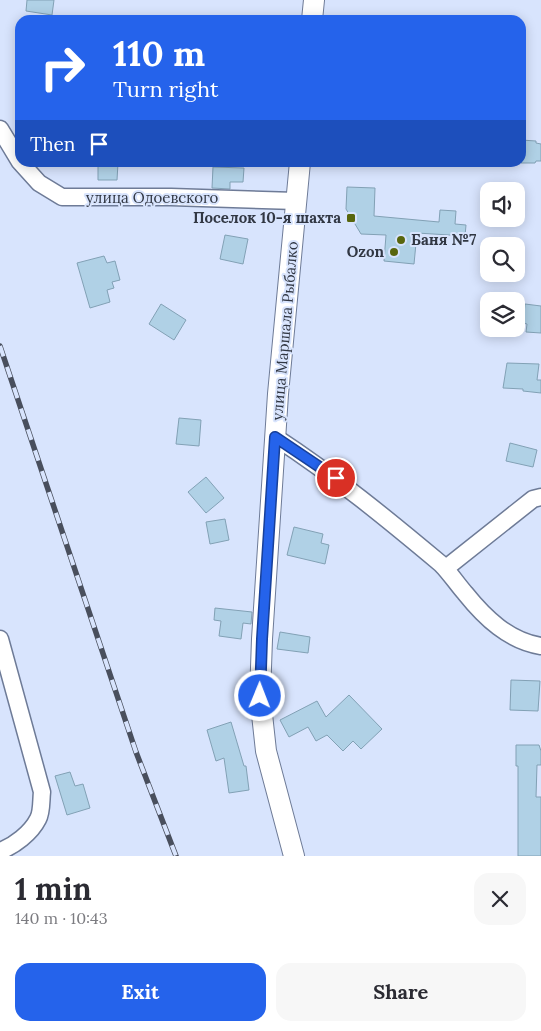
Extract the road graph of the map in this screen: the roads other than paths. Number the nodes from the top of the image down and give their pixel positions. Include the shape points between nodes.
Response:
1 (314, 0) edge
2 (312, 15) edge
3 (0, 129) edge
4 (15, 154) edge
5 (25, 167) edge
6 (299, 167) edge
7 (296, 201) junction
8 (275, 437) junction
9 (541, 498) edge
10 (446, 568) junction
11 (0, 639) edge
12 (541, 646) edge
13 (0, 852) edge
14 (294, 856) edge

1 - 2 street
3 - 4 street, улица Одоевского
5 - 7 street, улица Одоевского via 39,183 62,197
6 - 7 street, улица Маршала Рыбалко
7 - 8 street, улица Маршала Рыбалко
8 - 10 street via 368,502
8 - 14 street, улица Маршала Рыбалко via 260,696 266,751
9 - 10 street via 533,500
10 - 12 street via 493,624 528,644
11 - 13 street via 42,792 39,818 10,848

